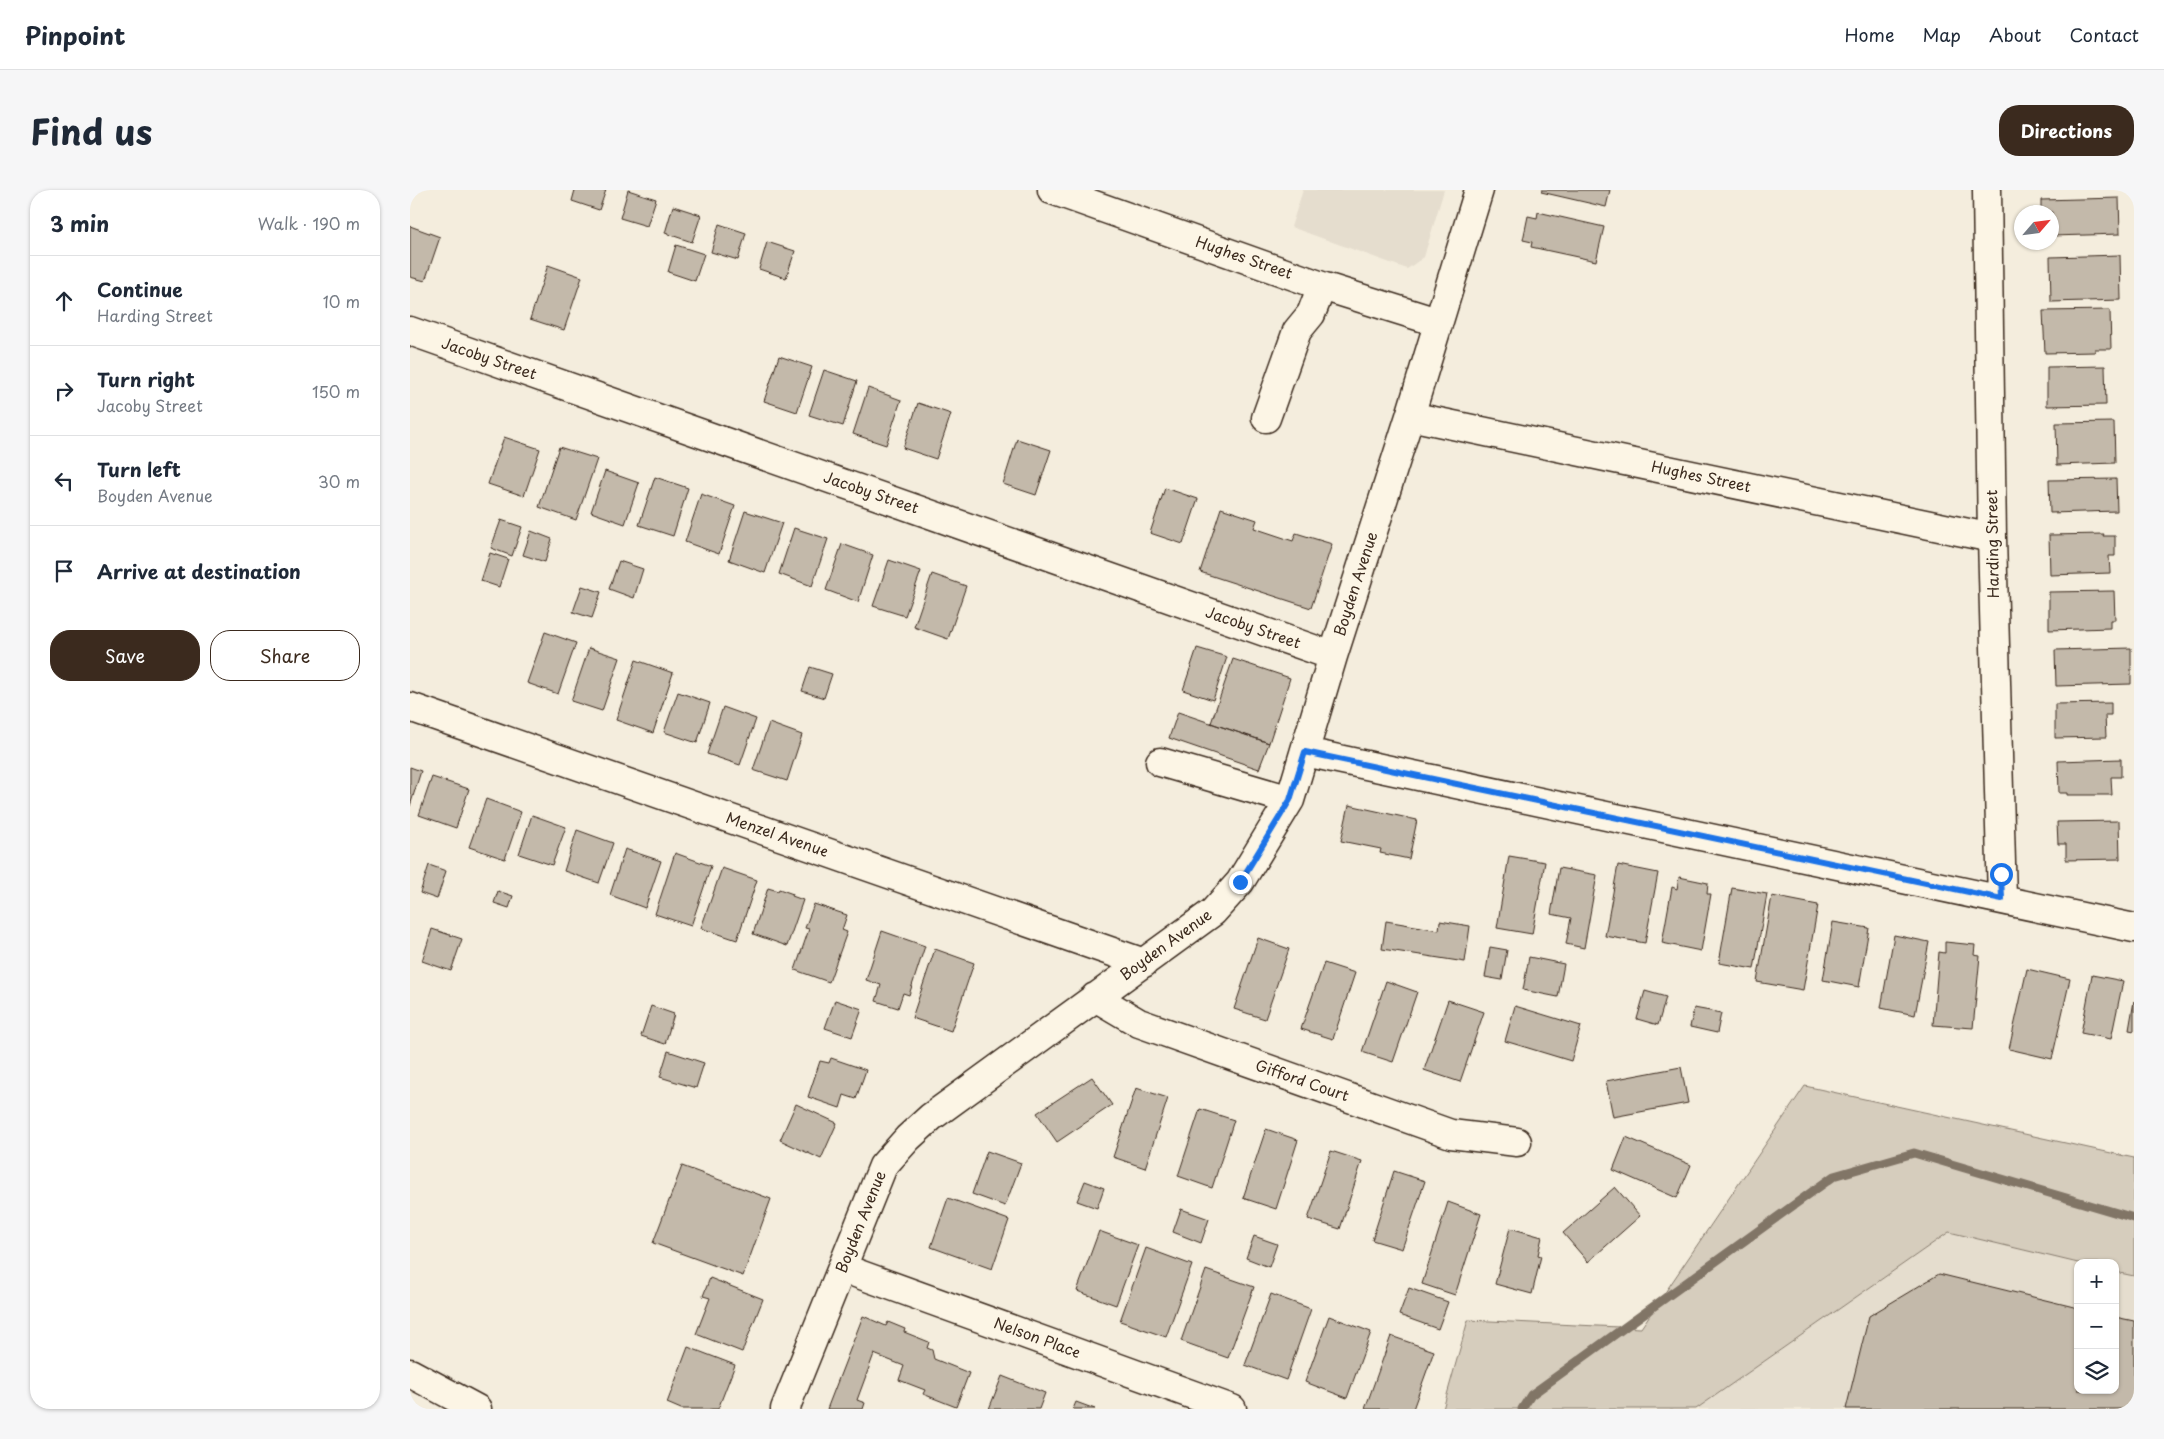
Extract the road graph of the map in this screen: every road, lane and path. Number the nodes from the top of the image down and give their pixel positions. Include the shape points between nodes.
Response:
1 (1052, 190) edge
2 (1479, 190) edge
3 (1987, 190) edge
4 (1322, 286) junction
5 (1437, 322) junction
6 (410, 331) edge
7 (1410, 416) junction
8 (1266, 418) dead end
9 (1992, 538) junction
10 (1333, 656) junction
11 (410, 707) edge
12 (1305, 752) junction
13 (1160, 762) dead end
14 (1290, 800) junction
15 (2002, 899) junction
16 (2134, 928) edge
17 (1144, 962) junction
18 (1095, 997) junction
19 (1517, 1142) dead end
20 (842, 1268) junction
21 (410, 1373) edge
22 (477, 1409) edge
23 (785, 1409) edge
24 (1232, 1409) edge

1 - 4 street, Hughes Street
2 - 5 street, Boyden Avenue
3 - 9 street, Harding Street
4 - 5 street, Hughes Street
4 - 8 street via 1311,314 1297,330
5 - 7 street, Boyden Avenue
6 - 10 street, Jacoby Street
7 - 9 street, Hughes Street
7 - 10 street, Boyden Avenue
9 - 15 street, Harding Street
10 - 12 street, Boyden Avenue
11 - 17 street, Menzel Avenue
12 - 14 street, Boyden Avenue
12 - 15 street
13 - 14 street
14 - 17 street, Boyden Avenue via 1240,882 1213,912
15 - 16 street
17 - 18 street, Boyden Avenue
18 - 19 street, Gifford Court via 1139,1023 1451,1134
18 - 20 street, Boyden Avenue via 908,1138 883,1166
20 - 23 street, Boyden Avenue
20 - 24 street, Nelson Place
21 - 22 street

